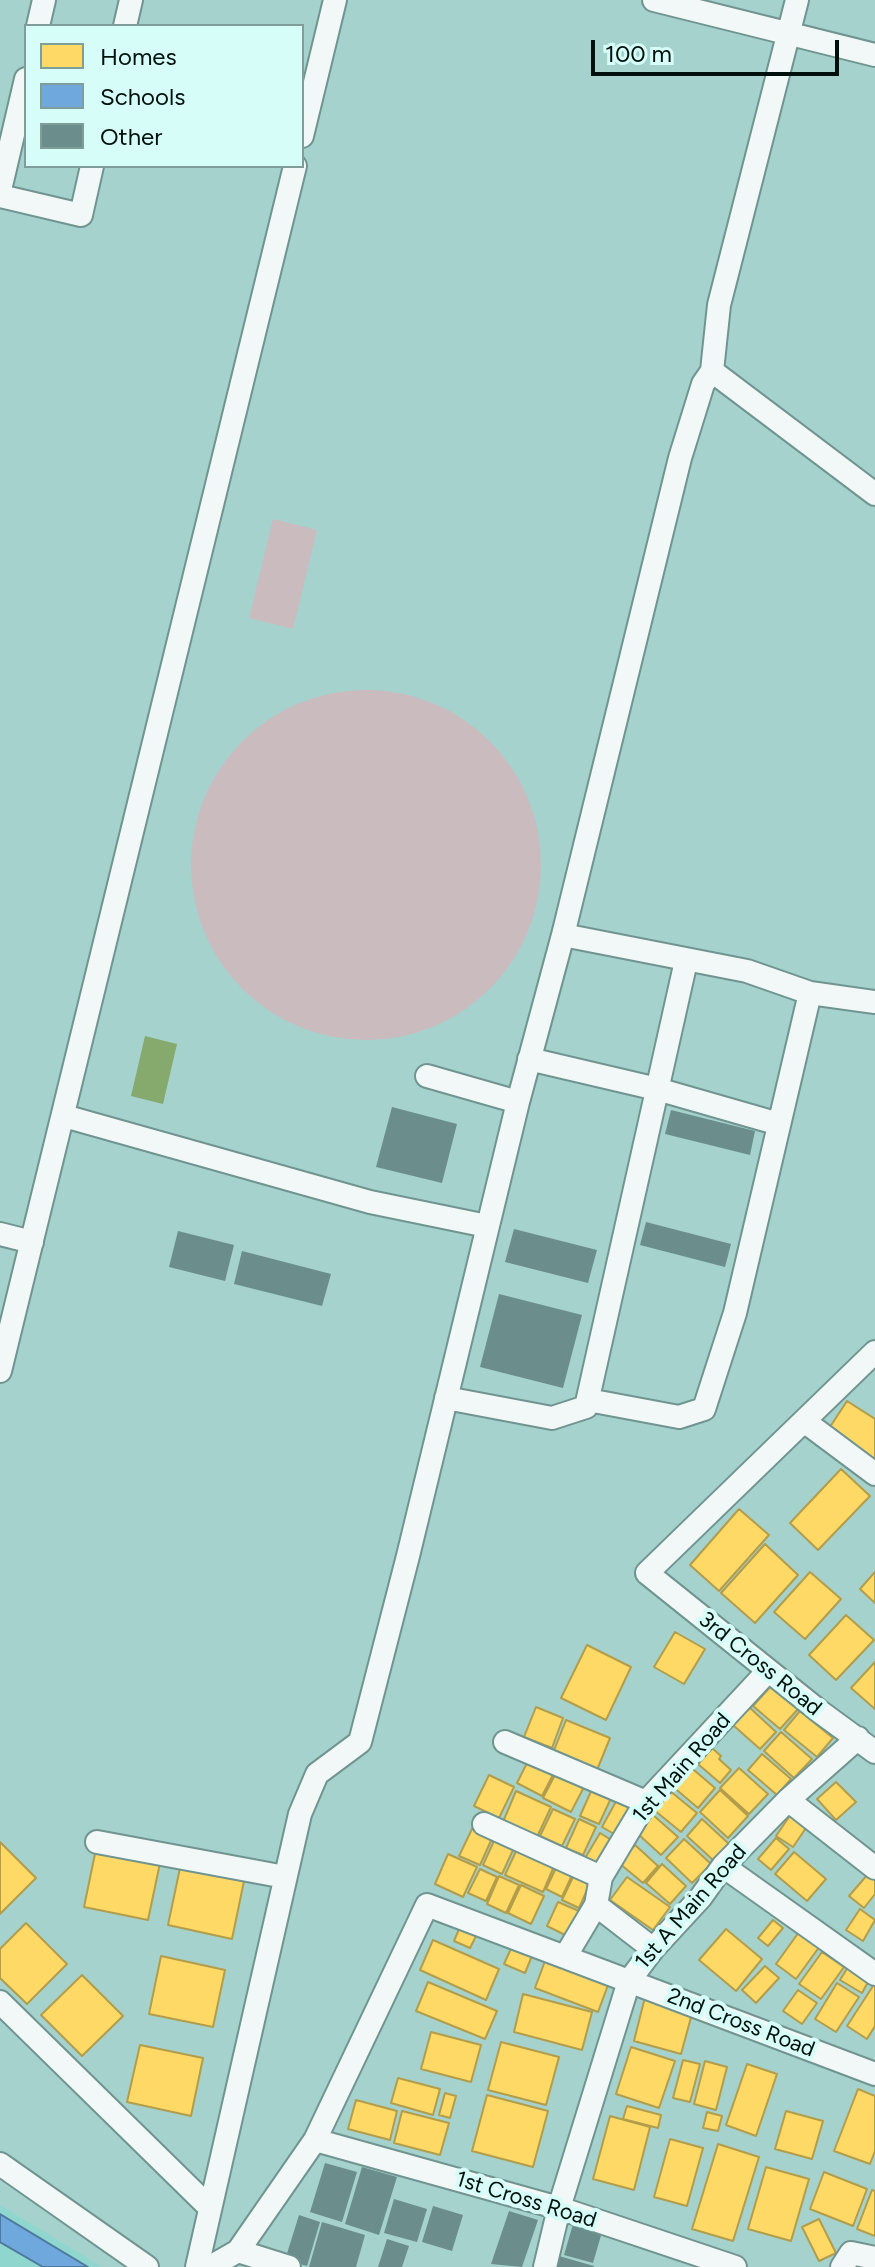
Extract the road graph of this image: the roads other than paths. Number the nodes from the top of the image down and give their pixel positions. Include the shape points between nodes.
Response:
1 (44, 0) edge
2 (131, 0) edge
3 (335, 0) edge
4 (654, 0) edge
5 (797, 0) edge
6 (38, 24) edge
7 (125, 24) edge
8 (788, 35) junction
9 (875, 55) edge
10 (24, 96) edge
11 (304, 128) edge
12 (18, 148) edge
13 (92, 168) edge
14 (295, 168) edge
15 (0, 193) edge
16 (712, 371) junction
17 (875, 494) edge
18 (563, 935) junction
19 (686, 961) junction
20 (810, 993) junction
21 (875, 1002) edge
22 (529, 1059) junction
23 (427, 1076) dead end
24 (657, 1089) junction
25 (518, 1102) junction
26 (64, 1116) junction
27 (779, 1124) junction
28 (487, 1226) junction
29 (0, 1234) edge
30 (32, 1242) junction
31 (875, 1352) edge
32 (0, 1371) edge
33 (446, 1398) junction
34 (588, 1400) junction
35 (804, 1421) junction
36 (875, 1474) edge
37 (768, 1671) junction
38 (505, 1742) dead end
39 (866, 1745) edge
40 (788, 1800) junction
41 (646, 1802) junction
42 (484, 1824) dead end
43 (97, 1842) dead end
44 (723, 1866) junction
45 (875, 1868) edge
46 (285, 1877) junction
47 (601, 1877) junction
48 (596, 1905) junction
49 (653, 1949) junction
50 (565, 1957) junction
51 (875, 1974) edge
52 (629, 1981) junction
53 (0, 2002) edge
54 (875, 2074) edge
55 (315, 2140) junction
56 (0, 2164) edge
57 (210, 2208) junction
58 (559, 2208) junction
59 (238, 2251) junction
60 (875, 2258) edge
61 (147, 2267) edge
62 (197, 2267) edge
63 (210, 2267) edge
64 (289, 2267) edge
65 (545, 2267) edge
66 (735, 2267) edge
67 (842, 2267) edge

1 - 6 street
2 - 7 street
3 - 11 street
4 - 8 street
5 - 8 street
8 - 9 street
8 - 16 street via 719,305
10 - 12 street
12 - 15 street
13 - 15 street via 81,215
14 - 26 street
16 - 17 street
16 - 18 street via 680,458
18 - 19 street
18 - 22 street
19 - 20 street via 747,971
19 - 24 street
20 - 21 street
20 - 27 street
22 - 24 street
22 - 25 street
23 - 25 street
24 - 27 street
24 - 34 street
25 - 28 street
26 - 28 street via 370,1202
26 - 30 street
27 - 34 street via 735,1313 704,1409 679,1417
28 - 33 street
29 - 30 street
30 - 32 street
31 - 35 street
33 - 34 street via 552,1418 586,1407
33 - 46 street via 360,1742 317,1774 300,1814
35 - 36 street
35 - 37 street, 3rd Cross Road via 647,1573
37 - 39 street, 3rd Cross Road
37 - 41 street, 1st Main Road
38 - 41 street
39 - 40 street, 1st A Main Road
40 - 44 street, 1st A Main Road
40 - 45 street
41 - 47 street, 1st Main Road
42 - 47 street
43 - 46 street
44 - 49 street, 1st A Main Road
44 - 51 street
46 - 57 street
47 - 48 street, 1st Main Road
48 - 49 street
48 - 50 street, 1st Main Road
49 - 52 street, 1st A Main Road
50 - 52 street, 2nd Cross Road
50 - 55 street, 2nd Cross Road via 427,1905
52 - 54 street, 2nd Cross Road
52 - 58 street, 1st A Main Road
53 - 57 street
55 - 58 street, 1st Cross Road
55 - 59 street
56 - 61 street
57 - 62 street
58 - 65 street
58 - 66 street, 1st Cross Road
59 - 63 street
59 - 64 street
60 - 67 street via 851,2253

